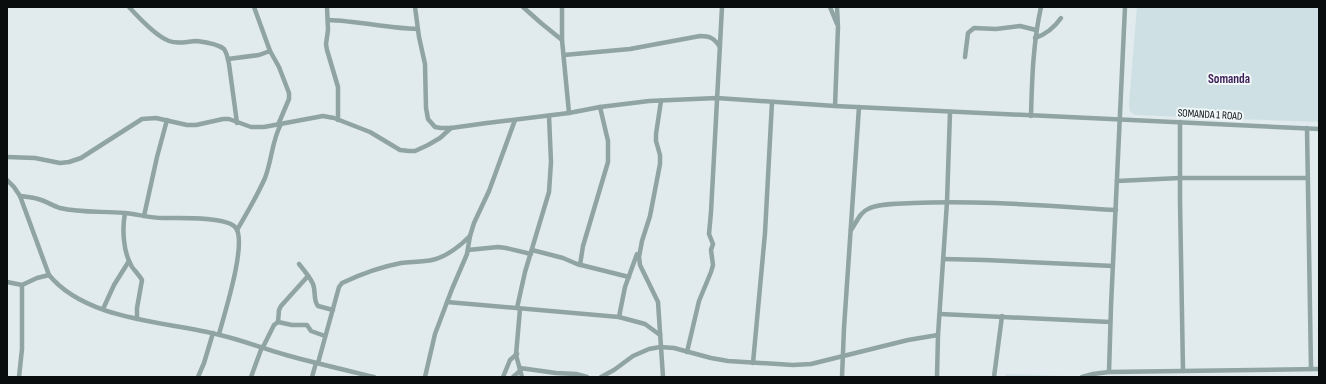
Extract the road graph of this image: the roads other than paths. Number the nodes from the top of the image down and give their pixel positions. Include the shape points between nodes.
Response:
1 (129, 7) edge
2 (254, 7) edge
3 (327, 7) edge
4 (415, 7) edge
5 (523, 7) edge
6 (562, 7) edge
7 (722, 7) edge
8 (830, 7) edge
9 (837, 7) edge
10 (1041, 7) edge
11 (1125, 7) edge
12 (1061, 18) dead end
13 (328, 20) junction
14 (838, 27) junction
15 (417, 28) junction
16 (1036, 30) junction
17 (1035, 38) junction
18 (562, 40) junction
19 (720, 47) junction
20 (270, 51) junction
21 (564, 55) junction
22 (965, 56) dead end
23 (228, 59) junction
24 (717, 98) junction
25 (661, 101) junction
26 (772, 102) junction
27 (835, 106) junction
28 (859, 107) junction
29 (600, 108) junction
30 (950, 112) junction
31 (569, 113) junction
32 (549, 116) junction
33 (1031, 116) junction
34 (167, 120) junction
35 (338, 120) junction
36 (515, 120) junction
37 (1120, 120) junction
38 (237, 122) junction
39 (1180, 122) junction
40 (280, 124) junction
41 (451, 128) junction
42 (1307, 128) junction
43 (1319, 129) edge
44 (7, 157) edge
45 (1180, 178) junction
46 (1307, 178) junction
47 (7, 180) edge
48 (1117, 181) junction
49 (20, 196) junction
50 (947, 202) junction
51 (1116, 210) junction
52 (125, 213) junction
53 (144, 216) junction
54 (237, 230) junction
55 (851, 230) junction
56 (470, 236) junction
57 (642, 241) junction
58 (468, 250) junction
59 (531, 252) junction
60 (943, 259) junction
61 (129, 262) junction
62 (299, 264) dead end
63 (580, 265) junction
64 (1113, 266) junction
65 (49, 275) junction
66 (308, 276) junction
67 (629, 276) junction
68 (7, 282) edge
69 (22, 285) junction
70 (447, 302) junction
71 (519, 308) junction
72 (103, 309) junction
73 (333, 310) junction
74 (940, 314) junction
75 (1002, 316) junction
76 (619, 317) junction
77 (137, 319) junction
78 (278, 322) junction
79 (1110, 322) junction
80 (216, 334) junction
81 (660, 335) junction
82 (938, 335) junction
83 (325, 336) junction
84 (263, 347) junction
85 (660, 347) junction
86 (687, 352) junction
87 (517, 354) junction
88 (843, 357) junction
89 (317, 363) junction
90 (753, 363) junction
91 (520, 369) junction
92 (1311, 369) junction
93 (1319, 369) edge
94 (1183, 371) junction
95 (1109, 372) junction
96 (19, 377) edge
97 (198, 377) edge
98 (251, 377) edge
99 (312, 377) edge
100 (370, 377) edge
101 (425, 377) edge
102 (503, 377) edge
103 (513, 377) edge
104 (522, 377) edge
105 (587, 377) edge
106 (601, 377) edge
107 (663, 377) edge
108 (842, 377) edge
109 (937, 377) edge
110 (994, 377) edge
111 (1082, 377) edge

1 - 23 street via 168,40 175,43 197,41 212,44 224,50
2 - 20 street
3 - 13 street
4 - 15 street
5 - 18 street
6 - 18 street
7 - 19 street
8 - 14 street
9 - 14 street
10 - 16 street
11 - 37 street
12 - 17 street via 1049,32
13 - 15 street
13 - 35 street via 327,50 338,87
14 - 27 street
15 - 41 street via 425,64 428,119 435,127
16 - 17 street
16 - 22 street via 1020,26 996,30 974,28 968,33
17 - 33 street
18 - 21 street
19 - 21 street via 716,40 709,36 700,36 630,49
19 - 24 street
20 - 23 street
20 - 40 street via 289,93
21 - 31 street
23 - 38 street
24 - 25 street, SOMANDA 1 ROAD
24 - 26 street, SOMANDA 1 ROAD
24 - 86 street via 709,234 713,244 712,265 697,307
25 - 29 street, SOMANDA 1 ROAD
25 - 57 street via 656,134 660,164 650,216
26 - 27 street, SOMANDA 1 ROAD
26 - 90 street via 765,233
27 - 28 street, SOMANDA 1 ROAD
28 - 30 street, SOMANDA 1 ROAD
28 - 55 street
29 - 31 street, SOMANDA 1 ROAD
29 - 63 street via 608,141 608,162 583,246
30 - 33 street, SOMANDA 1 ROAD
30 - 50 street
31 - 32 street, SOMANDA 1 ROAD
32 - 36 street, SOMANDA 1 ROAD
32 - 59 street via 549,192
33 - 37 street, SOMANDA 1 ROAD
34 - 38 street via 192,125 223,119
34 - 44 street via 142,118 81,158 69,162
34 - 53 street
35 - 40 street via 323,116
35 - 41 street via 370,132 400,150 409,151 428,145
36 - 41 street, SOMANDA 1 ROAD
36 - 56 street
37 - 39 street, SOMANDA 1 ROAD
37 - 48 street
38 - 40 street via 251,127
39 - 42 street, SOMANDA 1 ROAD
39 - 45 street
40 - 54 street via 265,177
42 - 43 street, SOMANDA 1 ROAD
42 - 46 street
45 - 46 street
45 - 48 street
45 - 94 street
46 - 92 street
47 - 49 street
48 - 51 street
49 - 52 street via 38,199 59,208
49 - 65 street
50 - 51 street
50 - 55 street via 876,206 860,215
50 - 60 street
51 - 64 street
52 - 53 street
52 - 61 street via 123,223
53 - 54 street via 214,219 229,223
54 - 80 street via 239,253
55 - 88 street
56 - 58 street
56 - 73 street via 446,256 375,269 342,283
57 - 67 street
57 - 81 street via 640,265 658,302
58 - 59 street via 498,247
58 - 70 street
59 - 63 street via 563,258
59 - 71 street
60 - 64 street
60 - 74 street
61 - 72 street
61 - 77 street via 142,280
62 - 66 street
63 - 67 street
64 - 79 street
65 - 69 street
65 - 72 street via 71,295
66 - 73 street via 315,291 316,305
66 - 78 street via 281,306
67 - 76 street
68 - 69 street
69 - 96 street via 22,349
70 - 71 street
70 - 101 street via 435,334
71 - 76 street
71 - 87 street
72 - 77 street
73 - 83 street
74 - 75 street
74 - 82 street
75 - 79 street
75 - 110 street
76 - 81 street via 645,324
77 - 80 street
78 - 83 street via 307,325 311,331
78 - 84 street
79 - 95 street
80 - 84 street
80 - 97 street
81 - 85 street
82 - 88 street
82 - 109 street
83 - 89 street
84 - 89 street
84 - 98 street
85 - 86 street
85 - 106 street via 633,356
85 - 107 street
86 - 90 street
87 - 91 street
87 - 102 street via 510,360
88 - 90 street via 811,364
88 - 108 street
89 - 99 street
89 - 100 street
91 - 103 street
91 - 104 street
91 - 105 street
92 - 93 street
92 - 94 street
94 - 95 street
95 - 111 street

